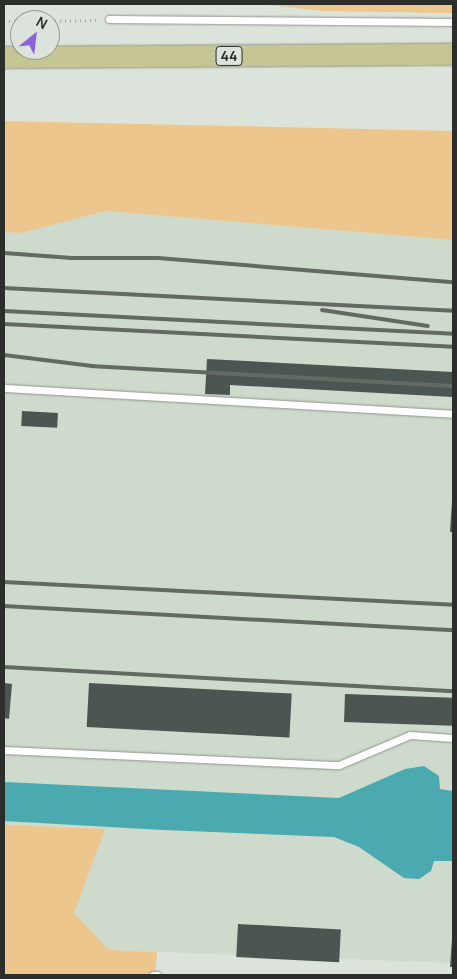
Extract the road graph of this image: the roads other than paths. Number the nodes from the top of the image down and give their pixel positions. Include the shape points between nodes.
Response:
1 (109, 19) road end
2 (453, 22) edge
3 (453, 54) edge
4 (4, 57) edge
5 (4, 388) edge
6 (453, 414) edge
7 (453, 738) edge
8 (4, 750) edge

1 - 2 lane
3 - 4 main road, 44
5 - 6 lane
7 - 8 lane via 410,734 339,765

